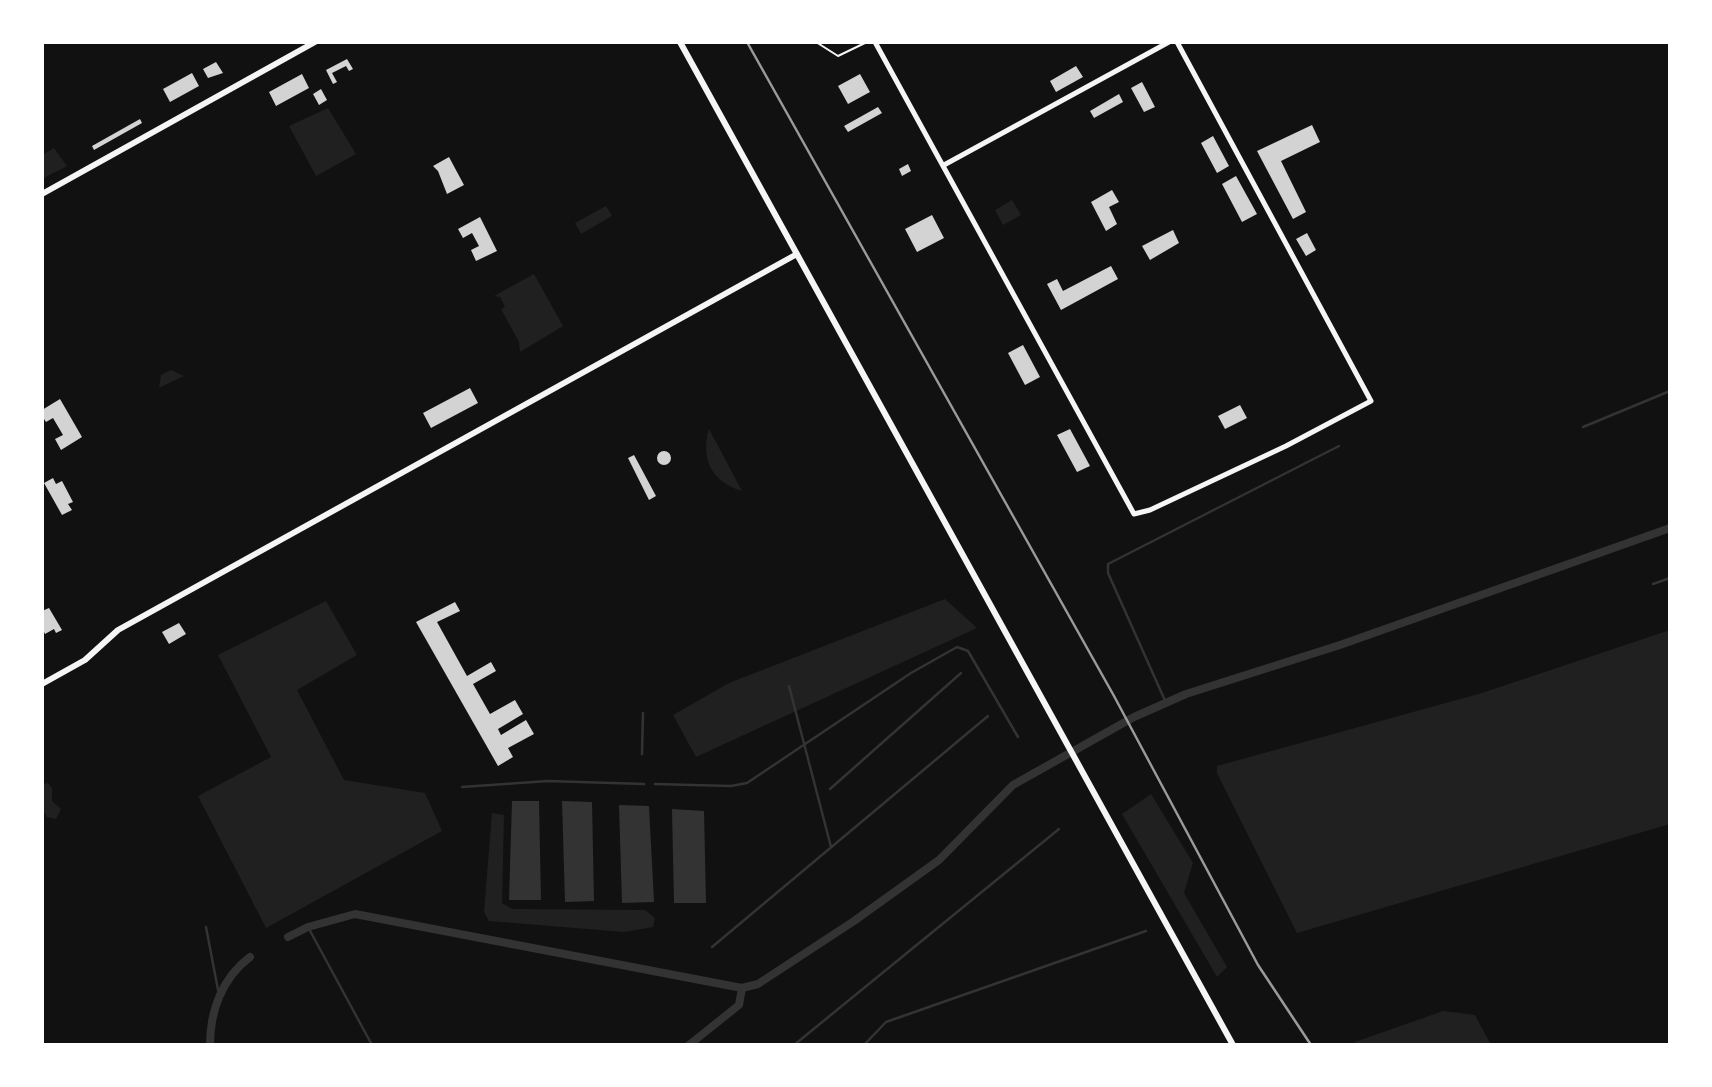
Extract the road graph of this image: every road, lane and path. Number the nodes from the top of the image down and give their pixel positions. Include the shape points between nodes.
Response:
1 (315, 42) edge
2 (680, 42) edge
3 (816, 42) edge
4 (867, 42) edge
5 (875, 42) edge
6 (1169, 42) edge
7 (1177, 42) edge
8 (944, 165) junction
9 (42, 194) edge
10 (797, 254) junction
11 (42, 684) edge
12 (1233, 1045) edge

1 - 9 main road
2 - 10 main road
3 - 4 lane via 838,57
5 - 8 street
6 - 8 street
7 - 8 street via 1371,401 1274,452 1134,514
10 - 11 main road via 118,631 85,660
10 - 12 main road

